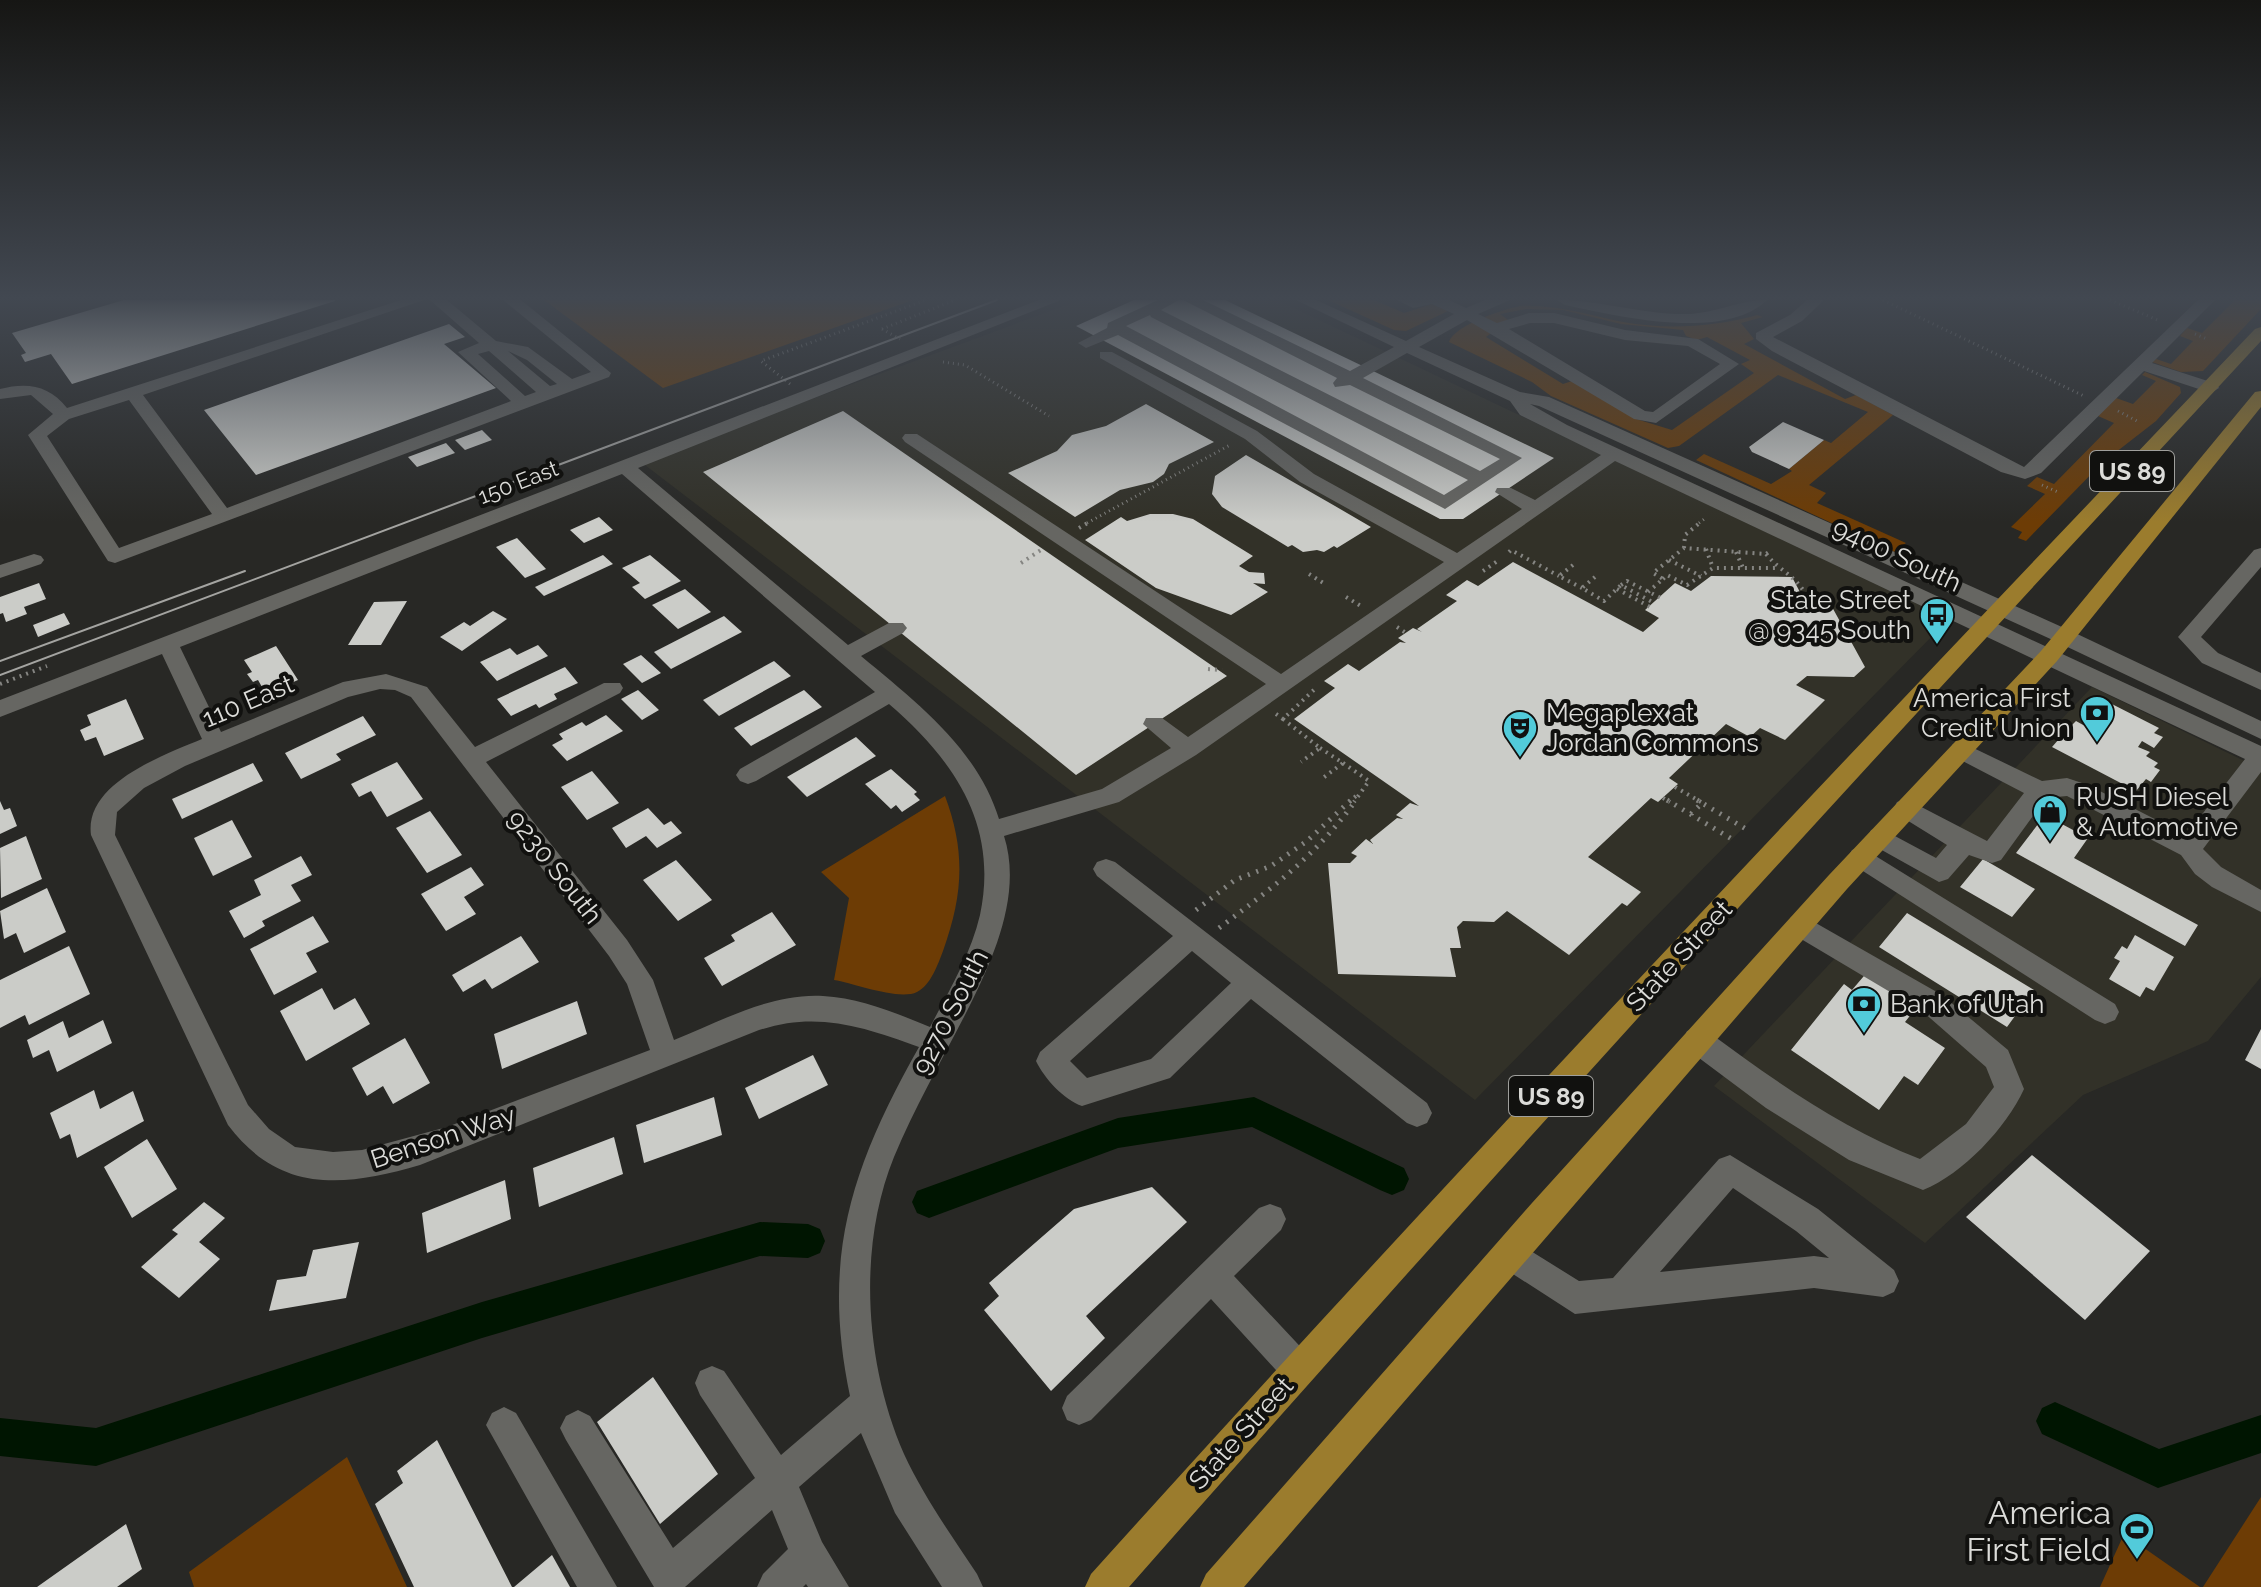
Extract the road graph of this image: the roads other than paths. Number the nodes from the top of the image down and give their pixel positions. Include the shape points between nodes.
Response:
1 (191, 374) edge
2 (491, 374) edge
3 (526, 374) edge
4 (556, 374) edge
5 (600, 374) edge
6 (862, 374) edge
7 (1141, 374) edge
8 (1203, 374) edge
9 (1276, 374) edge
10 (1342, 374) edge
11 (1357, 374) edge
12 (1466, 374) edge
13 (1572, 374) edge
14 (1717, 374) edge
15 (1828, 374) edge
16 (2133, 374) edge
17 (2169, 374) edge
18 (2223, 374) edge
19 (1350, 378) junction
20 (569, 385) junction
21 (2211, 388) junction
22 (133, 393) junction
23 (548, 393) junction
24 (0, 394) edge
25 (1319, 396) junction
26 (1516, 397) junction
27 (2259, 402) edge
28 (523, 403) junction
29 (63, 415) junction
30 (1285, 418) junction
31 (911, 438) dead end
32 (1614, 454) junction
33 (624, 466) junction
34 (1481, 479) junction
35 (1504, 492) dead end
36 (1536, 508) junction
37 (223, 516) junction
38 (2261, 554) edge
39 (34, 560) dead end
40 (1458, 562) junction
41 (0, 572) edge
42 (1992, 618) junction
43 (896, 628) dead end
44 (2065, 637) junction
45 (168, 644) junction
46 (846, 655) junction
47 (2049, 656) junction
48 (2261, 682) edge
49 (1281, 684) junction
50 (612, 688) dead end
51 (419, 692) joint
52 (890, 693) junction
53 (0, 709) edge
54 (1154, 724) dead end
55 (2261, 731) edge
56 (216, 745) junction
57 (1188, 749) junction
58 (1961, 750) junction
59 (2261, 756) edge
60 (471, 759) junction
61 (748, 775) dead end
62 (2039, 790) junction
63 (108, 806) joint
64 (1906, 808) junction
65 (993, 830) junction
66 (1964, 843) junction
67 (1871, 847) junction
68 (2190, 848) junction
69 (1106, 869) dead end
70 (2261, 902) edge
71 (1194, 923) junction
72 (1800, 925) junction
73 (1251, 982) junction
74 (2105, 1012) dead end
75 (1697, 1040) junction
76 (936, 1041) junction
77 (666, 1056) junction
78 (1417, 1113) dead end
79 (1270, 1219) dead end
80 (1510, 1254) junction
81 (1211, 1276) junction
82 (1621, 1293) junction
83 (1298, 1369) junction
84 (712, 1383) dead end
85 (867, 1404) junction
86 (1079, 1408) dead end
87 (504, 1425) dead end
88 (578, 1428) dead end
89 (778, 1481) junction
90 (809, 1555) junction
91 (598, 1587) edge
92 (776, 1587) edge
93 (830, 1587) edge
94 (964, 1587) edge
95 (1104, 1587) edge
96 (1219, 1587) edge

1 - 22 street
2 - 28 street
3 - 23 street
4 - 20 street
5 - 20 street
6 - 33 street, 150 East
7 - 40 street via 1251,435 1307,478
8 - 30 street
9 - 25 street
10 - 19 street
11 - 19 street
12 - 26 street, 9400 South
13 - 14 street via 1640,415 1656,418
15 - 16 street via 2025,473
17 - 21 street
18 - 21 main road, State Street / US 89
19 - 25 street
19 - 34 street via 1513,458
20 - 23 street
21 - 42 main road, State Street / US 89
22 - 29 street
22 - 37 street
23 - 28 street
24 - 29 street via 31,389 49,395
25 - 30 street
25 - 34 street
26 - 32 street, 9400 South via 1526,411
26 - 42 street, 9400 South via 1543,401
27 - 44 main road, US 89
28 - 37 street
29 - 37 street via 37,435 115,557
30 - 34 street via 1445,503
31 - 49 street
32 - 36 street
32 - 42 street, 9400 South
33 - 45 street, 150 East
33 - 46 street, 9270 South
35 - 36 street
36 - 40 street
38 - 48 street via 2189,637 2210,658
39 - 41 street
40 - 49 street
42 - 44 street, 9400 South
42 - 47 street, 9400 South
42 - 83 main road, State Street / US 89
43 - 46 street
44 - 47 main road, US 89
44 - 55 street, 9400 South
45 - 53 street, 150 East
45 - 56 street
46 - 52 street, 9270 South
47 - 58 main road, US 89
47 - 59 street, 9400 South
49 - 57 street
50 - 60 street
51 - 56 street, 110 East via 389,681 371,682
51 - 60 street, 9230 South
52 - 61 street
52 - 65 street, 9270 South via 951,748 984,800
54 - 57 street
56 - 63 street, 110 East via 135,782
57 - 65 street via 1102,800
58 - 62 street
58 - 64 main road, US 89
59 - 68 street
60 - 77 street, 9230 South via 618,948 639,980
62 - 66 street via 1992,853
62 - 68 street via 2080,791
63 - 77 street, Benson Way via 102,816 103,835 238,1115 274,1153 302,1163 343,1167 388,1160
64 - 66 street
64 - 67 main road, US 89
65 - 76 street, 9270 South via 994,914 981,959
66 - 67 street via 1939,872
67 - 72 main road, US 89
67 - 74 street
68 - 70 street via 2212,876
69 - 71 street
71 - 73 street
71 - 73 street via 1050,1061 1082,1093 1160,1069
72 - 75 main road, US 89
72 - 75 street via 1932,1003 1998,1059 2009,1089 1977,1134 1923,1175 1860,1150 1776,1099
73 - 78 street
75 - 80 main road, US 89
76 - 77 street, Benson Way via 859,1014 802,1008
76 - 85 street, 9270 South via 879,1157 860,1223 856,1333
79 - 81 street
80 - 82 street via 1575,1298
80 - 96 main road, US 89
81 - 83 street
81 - 86 street
82 - 82 street via 1814,1272 1883,1281 1807,1220 1730,1169
83 - 95 main road, State Street / US 89
84 - 89 street
85 - 89 street
85 - 94 street, 9270 South via 909,1502
87 - 91 street
88 - 89 street via 669,1576
89 - 90 street
90 - 92 street
90 - 93 street

